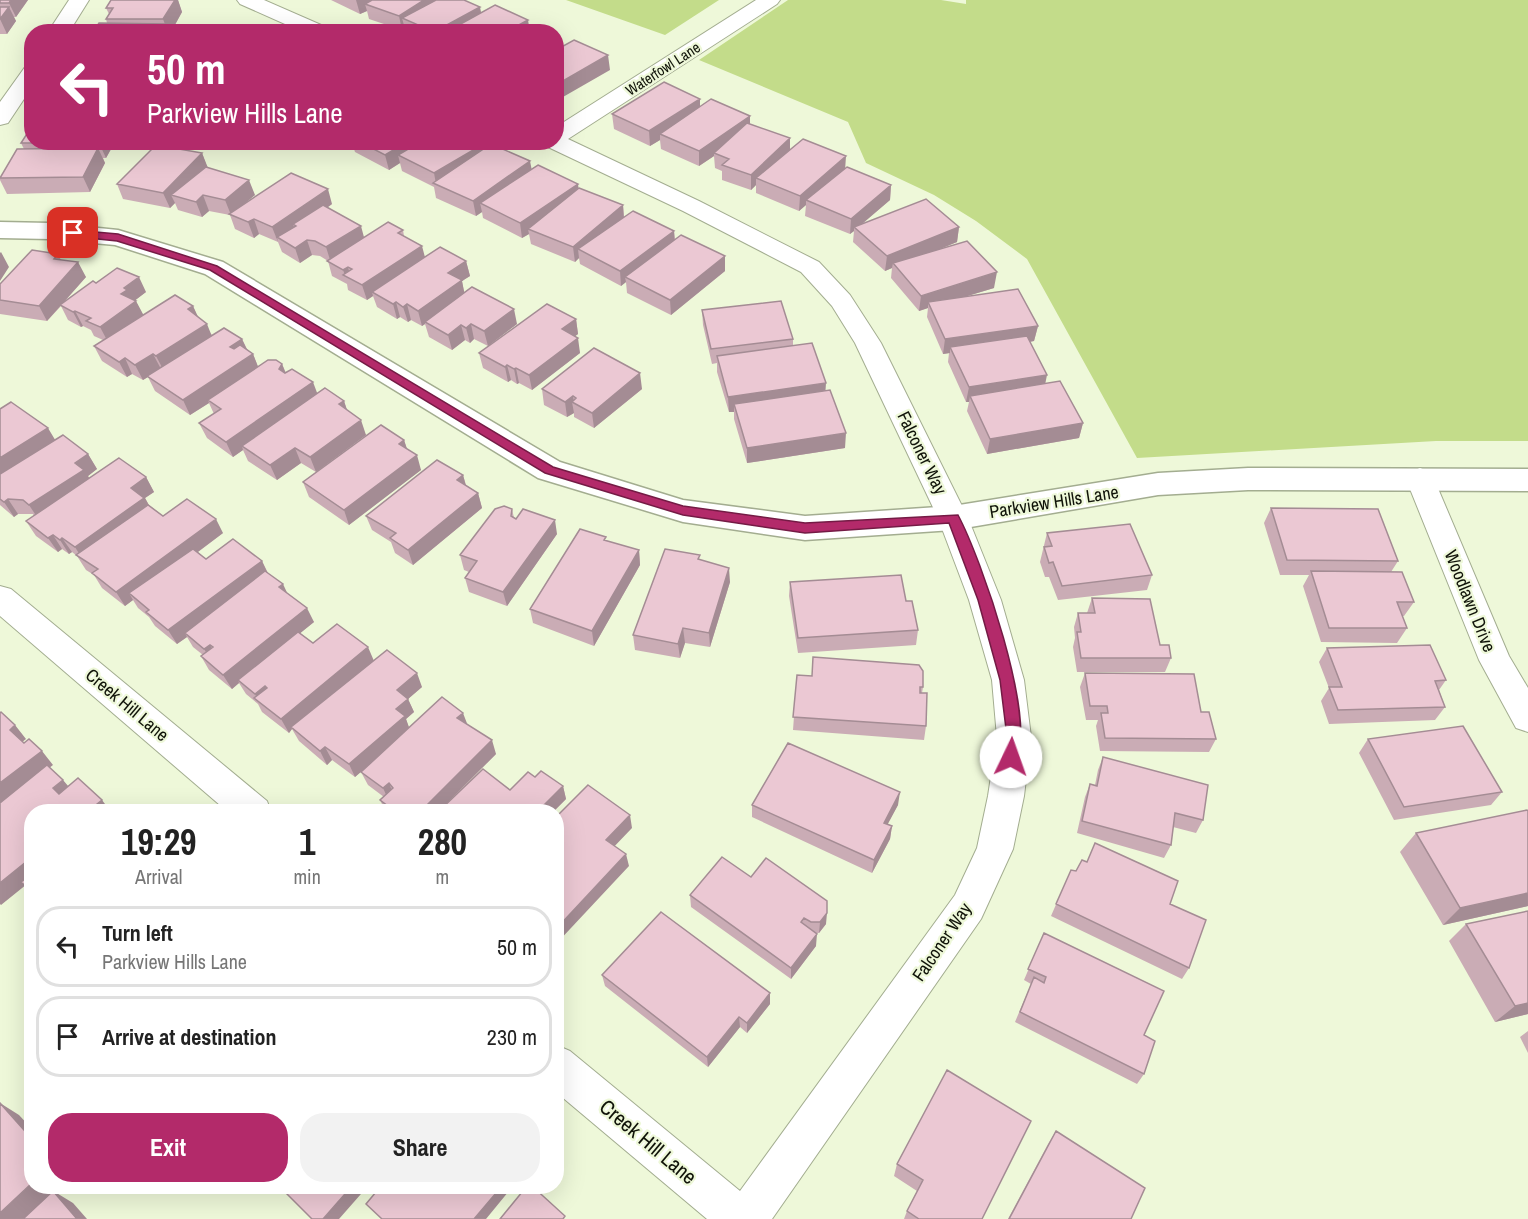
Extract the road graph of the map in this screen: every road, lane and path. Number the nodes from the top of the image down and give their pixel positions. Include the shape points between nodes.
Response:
1 (79, 0) edge
2 (248, 0) edge
3 (770, 0) edge
4 (63, 24) edge
5 (303, 24) edge
6 (24, 82) edge
7 (0, 117) edge
8 (564, 132) edge
9 (564, 146) edge
10 (0, 230) edge
11 (1420, 480) junction
12 (1528, 480) edge
13 (953, 518) junction
14 (0, 598) edge
15 (1528, 718) edge
16 (245, 804) edge
17 (564, 1072) edge
18 (740, 1219) edge
19 (746, 1219) edge

1 - 4 street
2 - 5 street
3 - 8 street, Waterfowl Lane
6 - 7 street
9 - 13 street, Falconer Way via 810,267 841,301 868,343
10 - 13 street, Parkview Hills Lane via 118,238 214,268 549,470 683,511 805,528
11 - 12 street, Parkview Hills Lane
11 - 13 street, Parkview Hills Lane via 1248,479 1158,484
11 - 15 street, Woodlawn Drive via 1495,660
13 - 19 street, Falconer Way via 985,600 1008,680 1014,737 995,849 968,907
14 - 16 street, Creek Hill Lane
17 - 18 street, Creek Hill Lane

